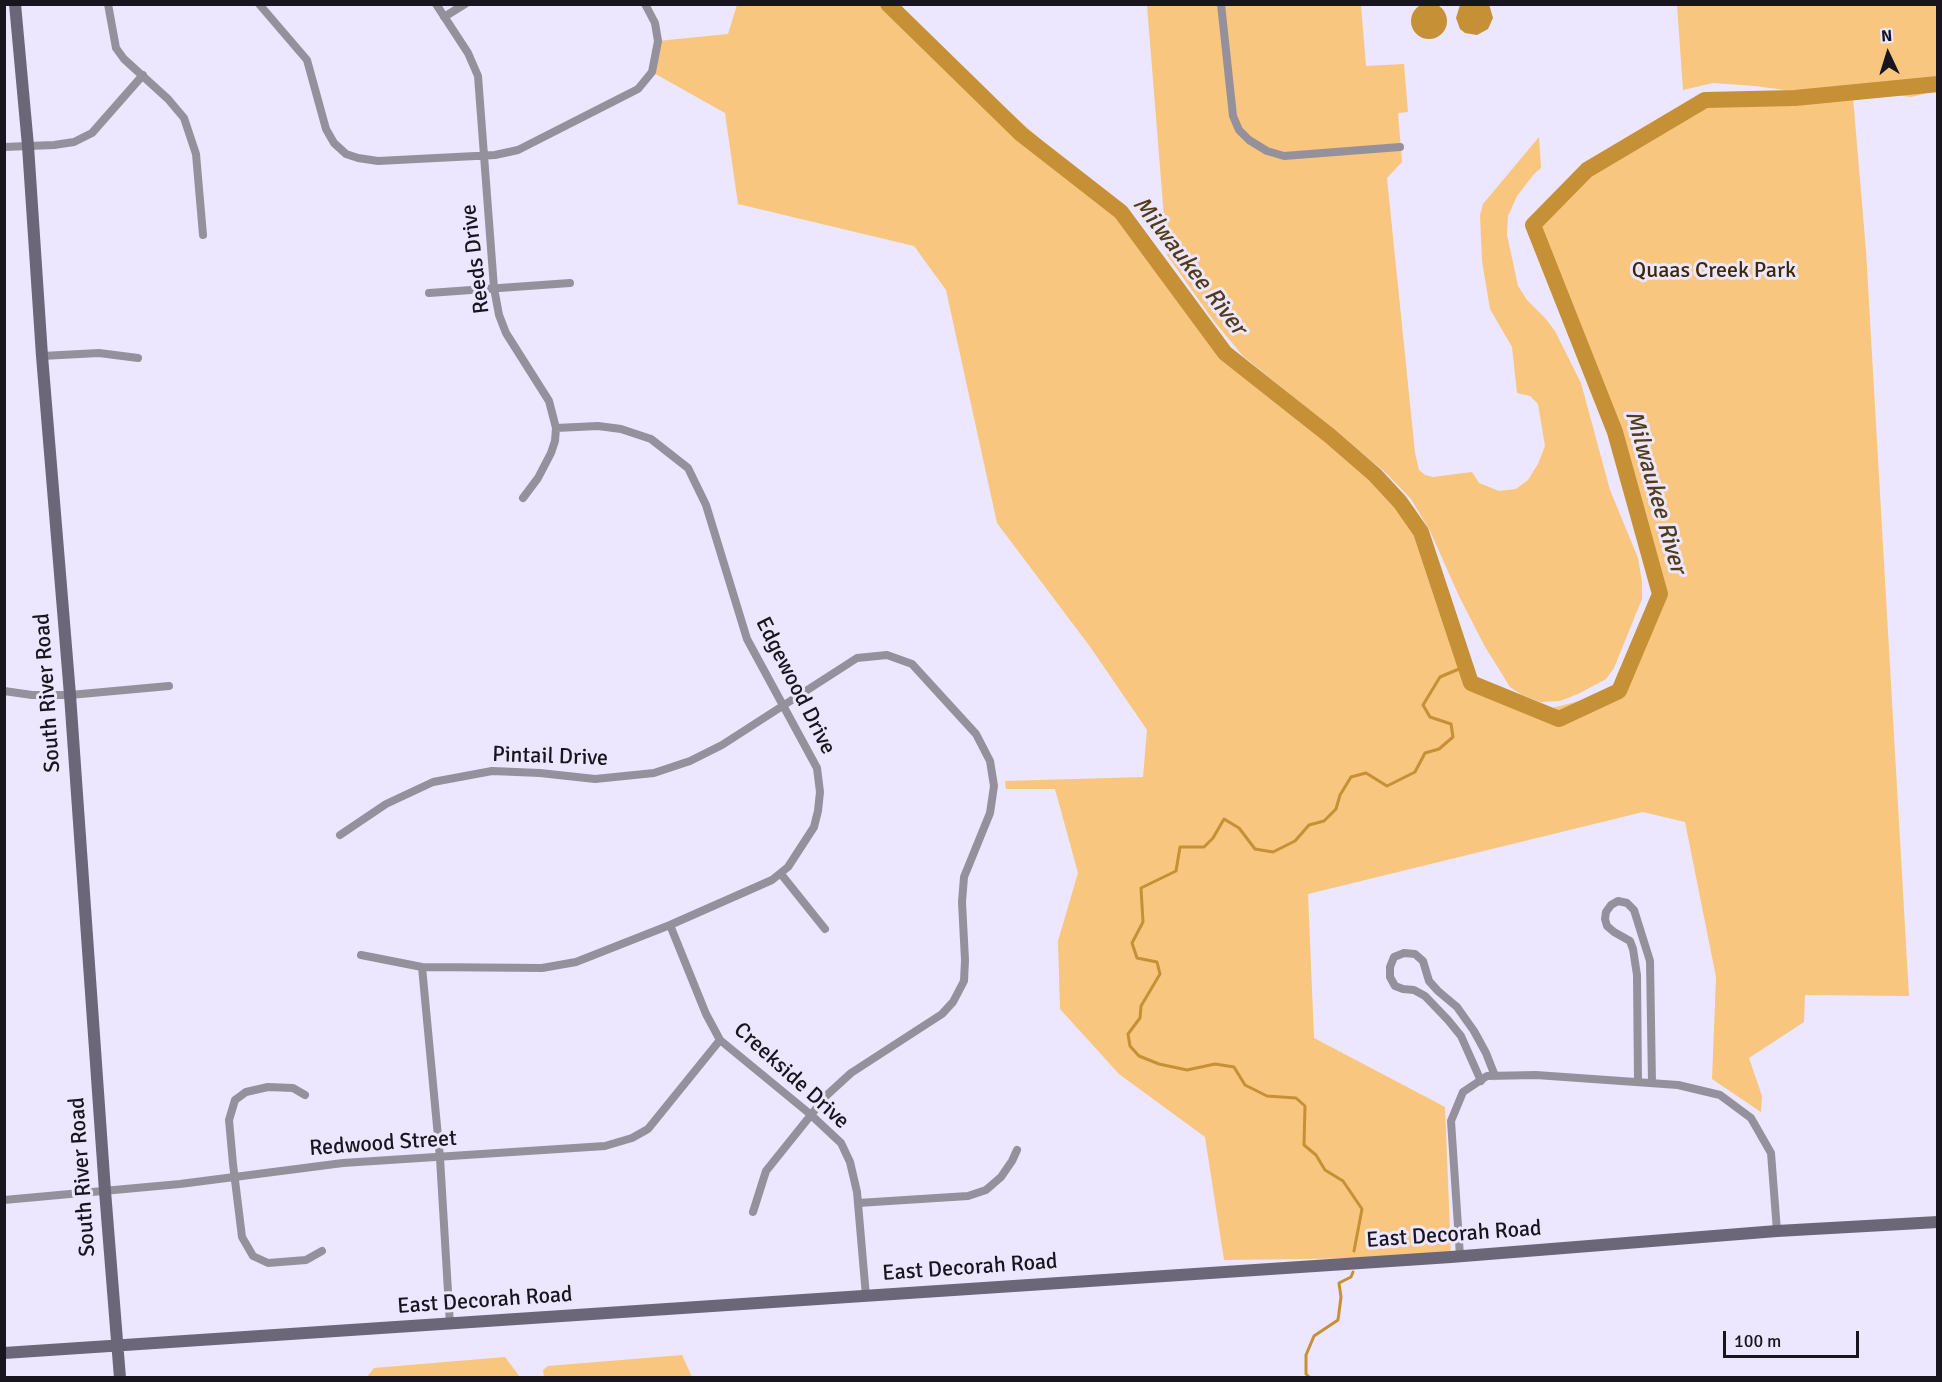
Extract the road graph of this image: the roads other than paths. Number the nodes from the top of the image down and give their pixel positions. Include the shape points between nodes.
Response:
1 (15, 4) edge
2 (108, 4) edge
3 (259, 4) edge
4 (436, 4) edge
5 (465, 4) edge
6 (645, 4) edge
7 (1221, 4) edge
8 (444, 17) junction
9 (142, 75) junction
10 (28, 146) junction
11 (4, 147) edge
12 (1400, 147) dead end
13 (483, 156) junction
14 (203, 235) dead end
15 (570, 283) dead end
16 (494, 288) junction
17 (429, 293) dead end
18 (42, 356) junction
19 (138, 358) dead end
20 (556, 428) junction
21 (523, 498) dead end
22 (170, 686) dead end
23 (4, 691) edge
24 (70, 694) junction
25 (784, 705) junction
26 (340, 835) dead end
27 (781, 874) junction
28 (670, 925) junction
29 (825, 929) dead end
30 (361, 955) dead end
31 (422, 967) junction
32 (720, 1040) junction
33 (1495, 1076) junction
34 (1481, 1081) junction
35 (1638, 1082) junction
36 (1652, 1083) junction
37 (305, 1095) dead end
38 (810, 1114) junction
39 (1017, 1150) dead end
40 (440, 1158) junction
41 (234, 1177) junction
42 (105, 1191) junction
43 (4, 1200) edge
44 (858, 1203) junction
45 (753, 1212) dead end
46 (1938, 1222) edge
47 (1778, 1231) junction
48 (322, 1251) dead end
49 (1460, 1256) junction
50 (866, 1296) junction
51 (450, 1324) junction
52 (118, 1345) junction
53 (4, 1353) edge
54 (120, 1377) edge

1 - 10 street, South River Road
2 - 9 street via 116,48
3 - 13 street via 307,60 326,129 346,154 378,161
4 - 8 street, Reeds Drive
5 - 8 street
6 - 13 street via 655,23 658,42 652,72 638,89 518,150
7 - 12 street via 1233,116 1249,140 1267,152 1284,156
8 - 13 street, Reeds Drive via 478,76
9 - 10 street via 92,133 74,142
9 - 14 street via 184,118 196,154
10 - 11 street
10 - 18 street, South River Road
13 - 16 street, Reeds Drive
15 - 16 street
16 - 17 street
16 - 20 street, Reeds Drive via 506,333 549,401
18 - 19 street via 99,353
18 - 24 street, South River Road
20 - 21 street, Reeds Drive via 548,460
20 - 25 street, Edgewood Drive via 621,429 651,439 688,468 706,505 747,639
22 - 24 street
23 - 24 street
24 - 42 street, South River Road
25 - 26 street, Pintail Drive via 722,745 654,773 595,779 492,771 433,782 386,804
25 - 27 street, Edgewood Drive via 817,768 820,792 814,827
25 - 38 street, Pintail Drive via 857,658 887,655 912,664 976,734 990,761 994,786 990,813 964,877 964,981 953,1002 942,1014 851,1073
27 - 28 street, Edgewood Drive
27 - 29 street
28 - 31 street, Edgewood Drive via 576,962 542,968
28 - 32 street, Creekside Drive
30 - 31 street, Edgewood Drive
31 - 40 street
32 - 38 street, Creekside Drive
32 - 40 street, Redwood Street via 658,1118 632,1138 605,1146
33 - 34 street
33 - 34 street via 1474,1030 1430,981 1423,961 1415,954 1394,957 1390,977 1395,986 1425,996 1448,1020 1461,1036
33 - 35 street
34 - 49 street via 1463,1092 1451,1121
35 - 36 street
35 - 36 street via 1637,975 1633,949 1630,941 1607,926 1605,919 1611,905 1618,902 1627,903 1634,910 1650,961
36 - 47 street via 1720,1095 1751,1119 1771,1153
37 - 41 street via 293,1088 268,1087 246,1092 235,1100 230,1120
38 - 44 street, Creekside Drive via 841,1143 850,1162
38 - 45 street via 766,1171
39 - 44 street via 1001,1177 986,1190 968,1196
40 - 41 street, Redwood Street via 343,1163
40 - 51 street
41 - 42 street, Redwood Street
41 - 48 street via 242,1237 253,1256 268,1263 306,1260
42 - 43 street, Redwood Street
42 - 52 street, South River Road
44 - 50 street, Creekside Drive
46 - 47 street, East Decorah Road
47 - 49 street, East Decorah Road
49 - 50 street, East Decorah Road
50 - 51 street, East Decorah Road
51 - 52 street, East Decorah Road
52 - 53 street, East Decorah Road
52 - 54 street, South River Road

